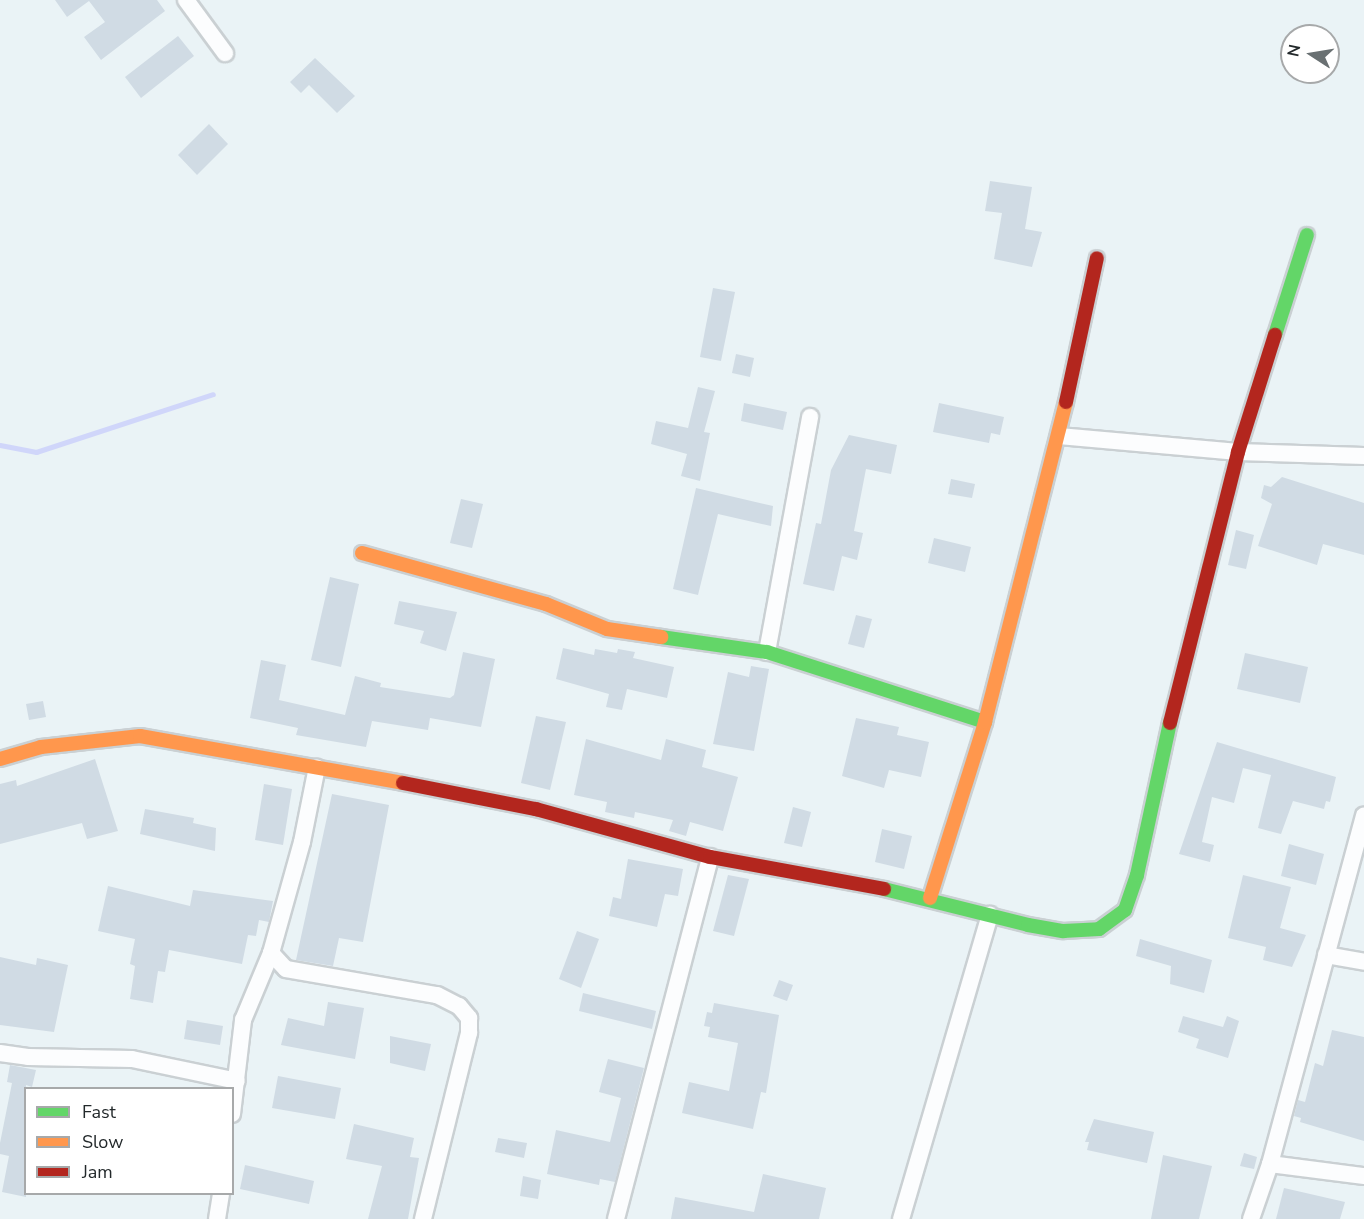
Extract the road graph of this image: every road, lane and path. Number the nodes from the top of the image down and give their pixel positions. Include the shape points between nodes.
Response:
1 (186, 0) edge
2 (225, 53) dead end
3 (1307, 235) dead end
4 (1097, 258) dead end
5 (810, 417) dead end
6 (1059, 436) junction
7 (1238, 452) junction
8 (1364, 456) edge
9 (362, 553) dead end
10 (767, 652) junction
11 (985, 722) junction
12 (0, 759) edge
13 (317, 767) junction
14 (1364, 815) edge
15 (711, 857) junction
16 (930, 898) junction
17 (990, 915) junction
18 (271, 953) junction
19 (1326, 955) junction
20 (1364, 962) edge
21 (0, 1053) edge
22 (237, 1081) junction
23 (234, 1101) edge
24 (1270, 1164) junction
25 (1364, 1176) edge
26 (222, 1195) edge
27 (217, 1219) edge
28 (423, 1219) edge
29 (616, 1219) edge
30 (901, 1219) edge
31 (1251, 1219) edge

1 - 2 street
3 - 7 street
4 - 6 street
5 - 10 street
6 - 7 street
6 - 11 street
7 - 8 street
7 - 17 street via 1155,785 1137,875 1125,910 1099,929 1063,931
9 - 10 street via 546,604 607,628
10 - 11 street
11 - 16 street
12 - 13 street via 41,747 140,736
13 - 15 street via 536,809
13 - 18 street via 302,842
14 - 19 street
15 - 16 street
15 - 29 street
16 - 17 street
17 - 30 street
18 - 22 street via 243,1020
18 - 28 street via 286,969 437,995 459,1006 469,1018 467,1044
19 - 20 street
19 - 24 street
21 - 22 street via 132,1059
22 - 23 street
24 - 25 street
24 - 31 street
26 - 27 street

